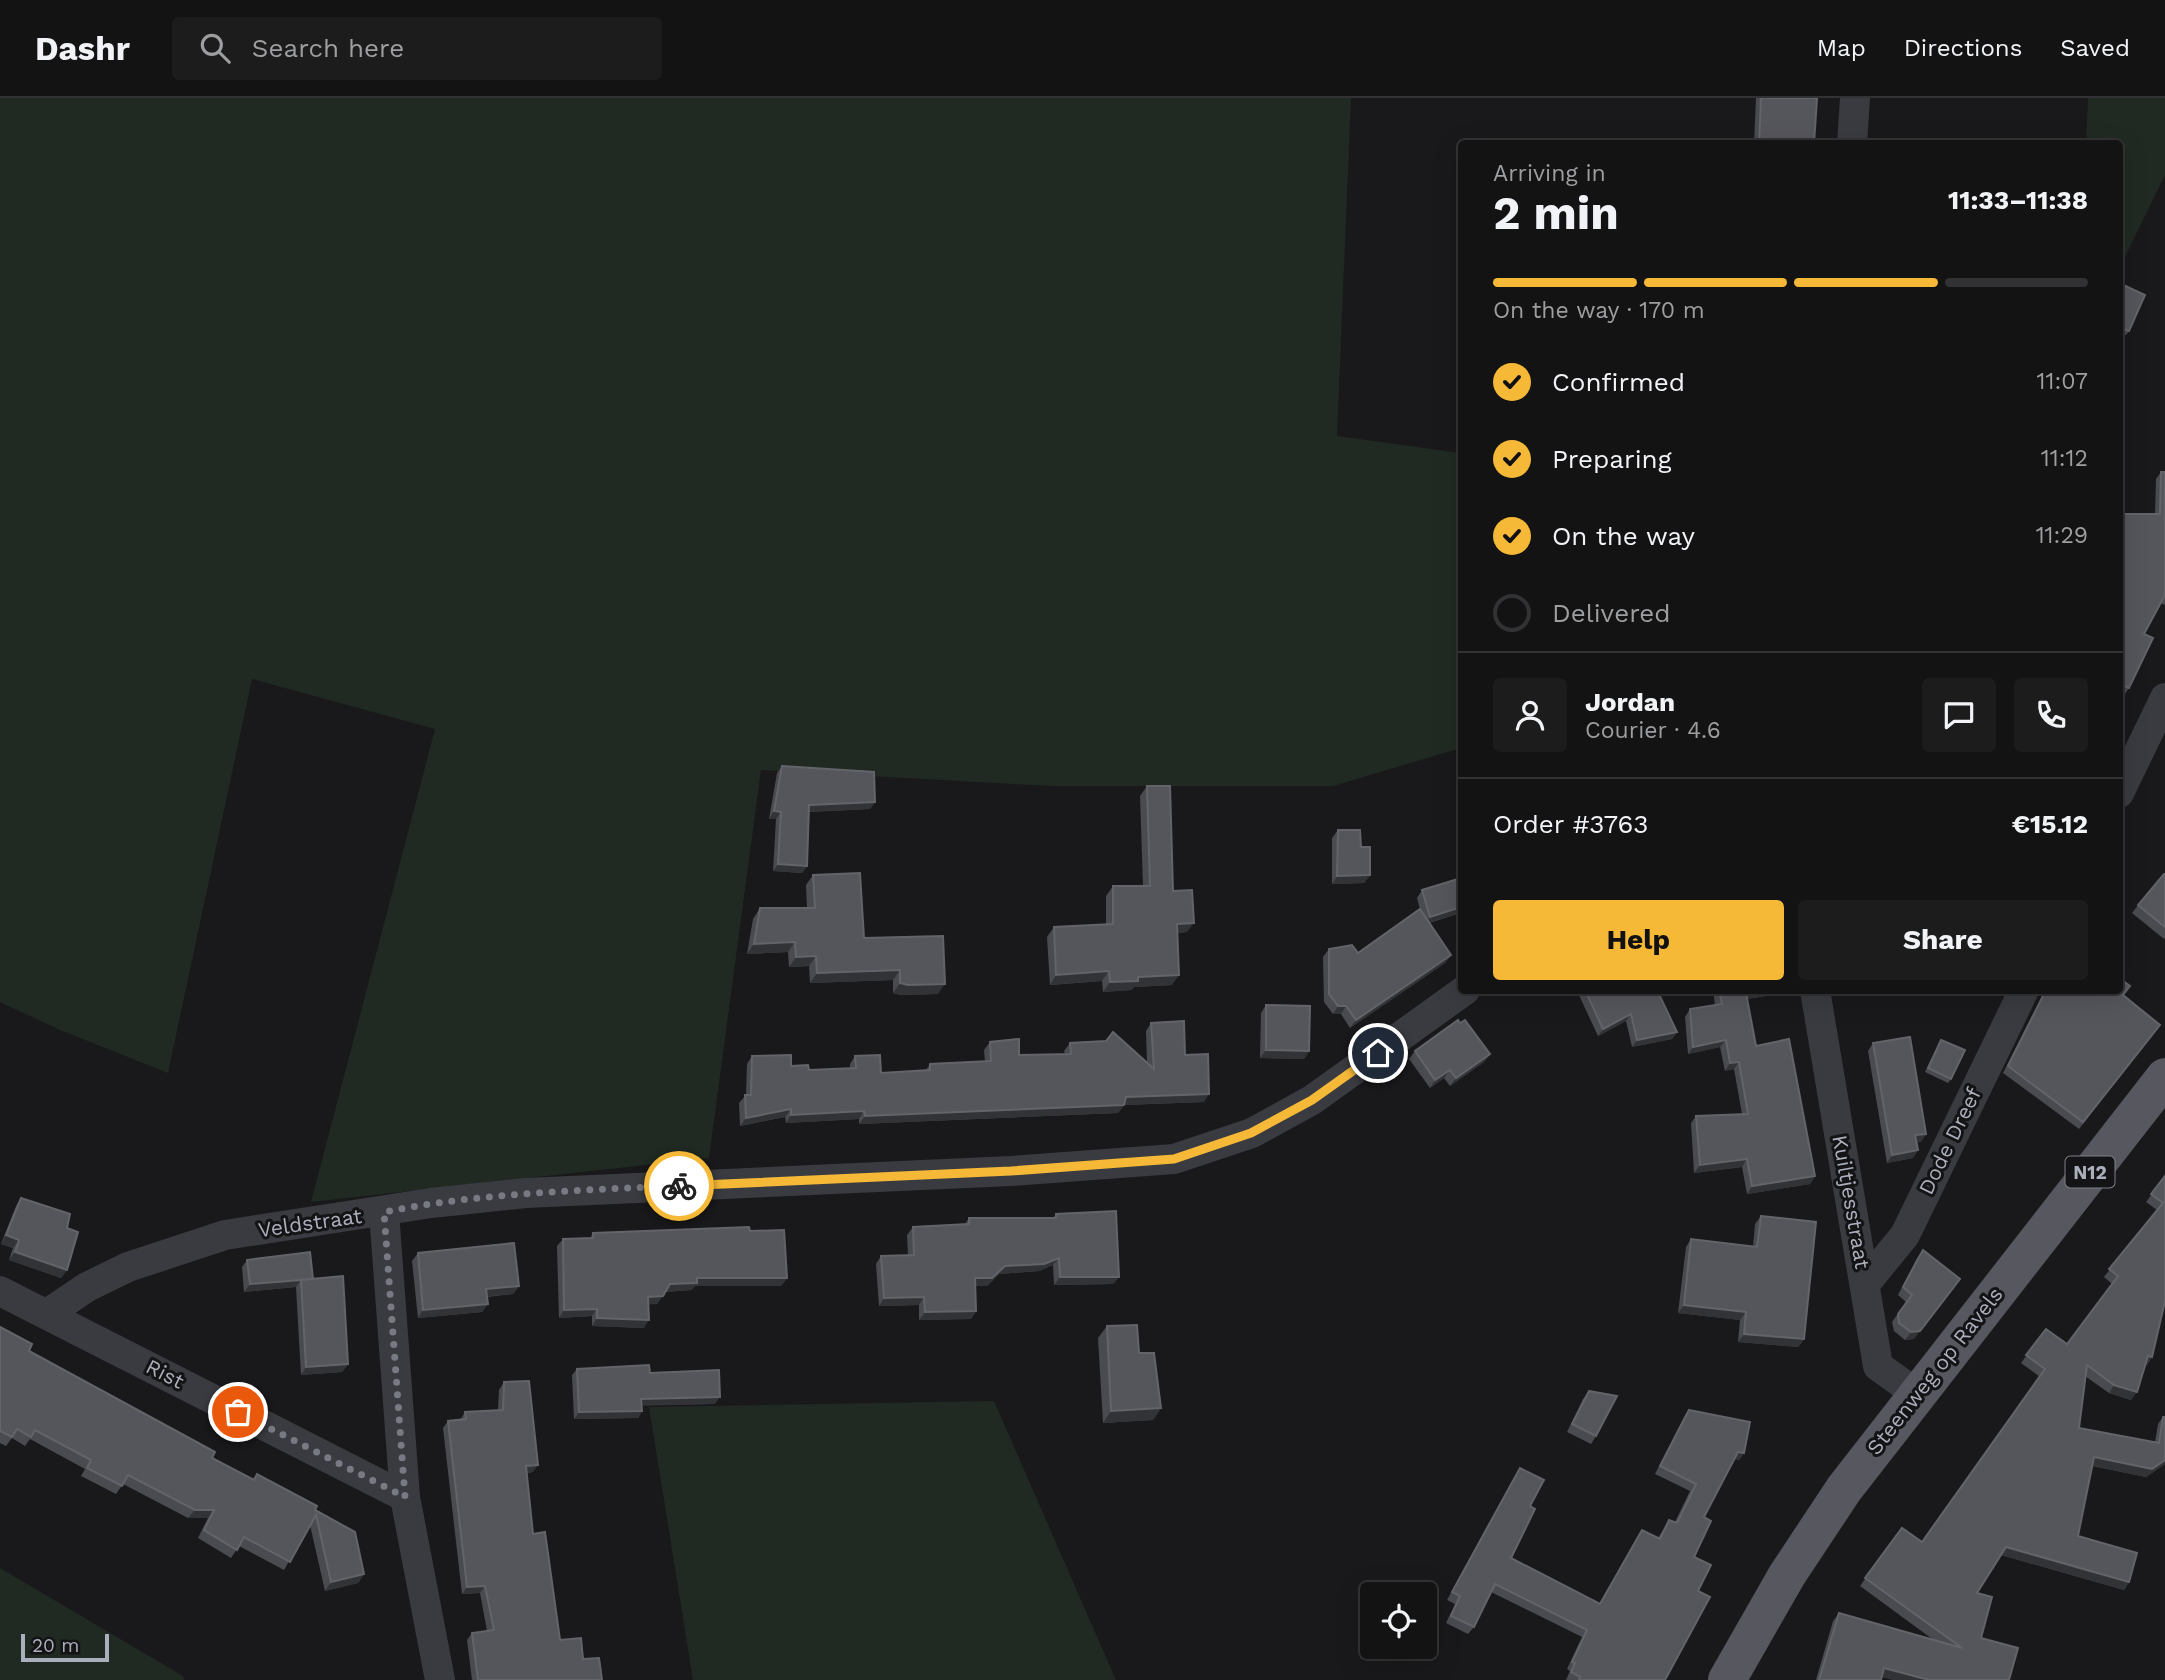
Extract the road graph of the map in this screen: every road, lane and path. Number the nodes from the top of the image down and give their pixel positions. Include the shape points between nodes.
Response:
1 (1855, 98) edge
2 (1852, 140) edge
3 (2165, 698) edge
4 (2123, 785) edge
5 (1459, 994) edge
6 (1816, 994) edge
7 (2022, 994) edge
8 (2165, 1077) edge
9 (384, 1212) junction
10 (1865, 1284) junction
11 (0, 1292) edge
12 (47, 1314) junction
13 (1917, 1394) junction
14 (405, 1497) junction
15 (440, 1680) edge
16 (1727, 1680) edge

1 - 2 street
3 - 4 street
5 - 9 street, Veldstraat via 1312,1100 1251,1133 1174,1159 526,1193
6 - 10 street, Kuiltjesstraat
7 - 10 street, Dode Dreef via 1905,1235
8 - 13 main road, Steenweg op Ravels / N12
9 - 12 street, Veldstraat via 225,1235 128,1267
9 - 14 street
10 - 13 street, Kuiltjesstraat via 1878,1366
11 - 12 street, Rist
12 - 14 street, Rist
13 - 16 main road, Steenweg op Ravels / N12 via 1802,1551
14 - 15 street

